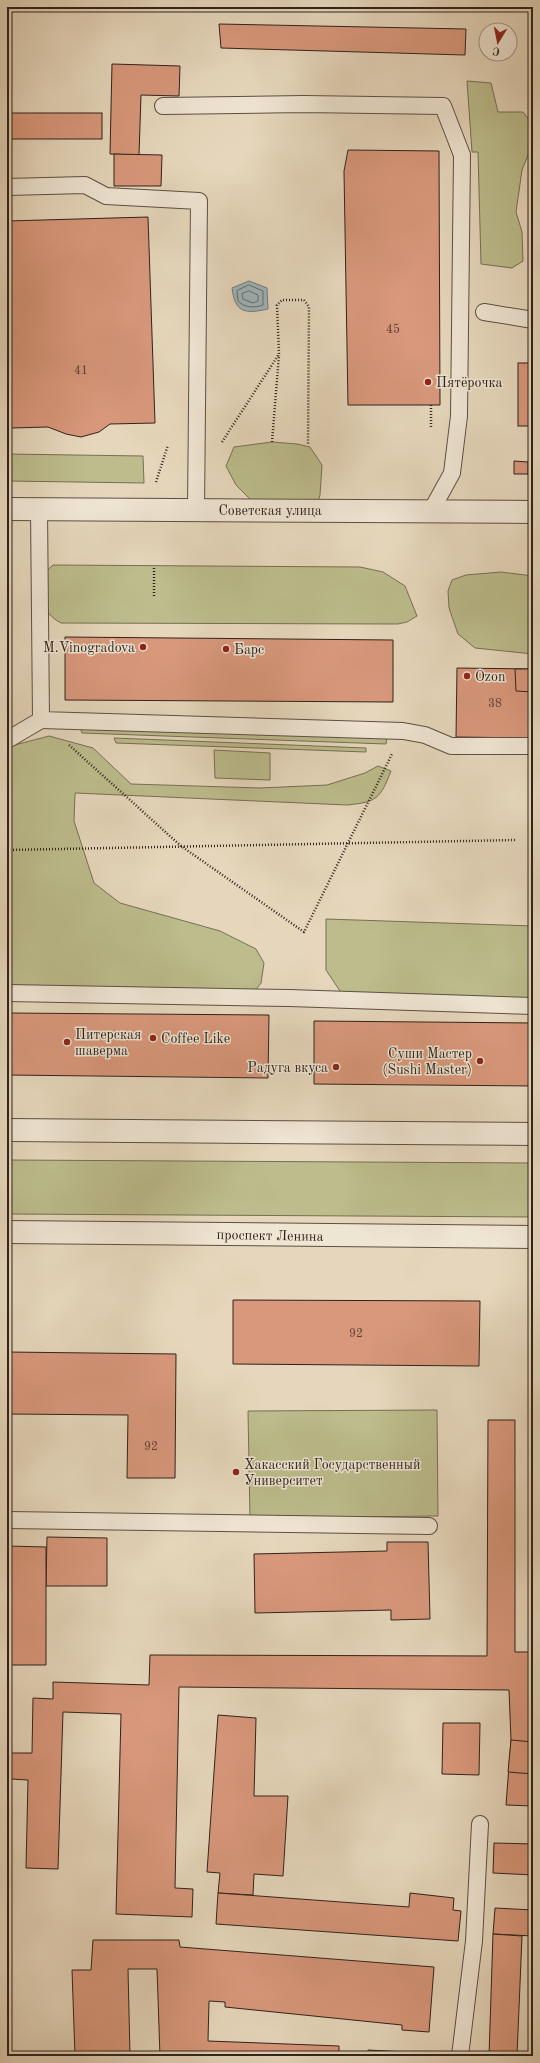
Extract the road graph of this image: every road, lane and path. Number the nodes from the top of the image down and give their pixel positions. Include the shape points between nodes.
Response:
1 (163, 106) dead end
2 (7, 187) edge
3 (484, 312) dead end
4 (533, 320) edge
5 (279, 354) junction
6 (272, 442) dead end
7 (168, 445) dead end
8 (220, 445) dead end
9 (308, 445) dead end
10 (153, 490) dead end
11 (7, 509) edge
12 (39, 509) junction
13 (196, 510) junction
14 (431, 511) junction
15 (533, 512) edge
16 (154, 566) dead end
17 (154, 596) dead end
18 (41, 720) junction
19 (403, 731) junction
20 (7, 740) edge
21 (533, 746) edge
22 (515, 840) dead end
23 (349, 842) junction
24 (181, 846) junction
25 (7, 850) edge
26 (7, 993) edge
27 (533, 1006) edge
28 (7, 1130) edge
29 (533, 1134) edge
30 (7, 1232) edge
31 (533, 1237) edge
32 (7, 1520) edge
33 (429, 1526) dead end
34 (480, 1824) dead end
35 (460, 2056) edge

1 - 14 lane via 443,106 462,155 459,409 452,473
2 - 13 lane via 85,185 106,196 199,201
3 - 4 lane
5 - 6 path
5 - 8 path
5 - 9 path via 277,305 282,300 304,300 309,307
7 - 10 path
11 - 12 street, Советская улица
12 - 13 street, Советская улица
12 - 18 lane
13 - 14 street, Советская улица
14 - 15 street, Советская улица
16 - 17 path
18 - 19 lane
18 - 20 lane
18 - 24 path
19 - 21 lane via 425,735 451,746
19 - 23 path
22 - 23 path
23 - 24 path
23 - 24 path via 304,932
24 - 25 path
26 - 27 lane
28 - 29 street
30 - 31 street, проспект Ленина
32 - 33 lane
34 - 35 lane via 474,1941

